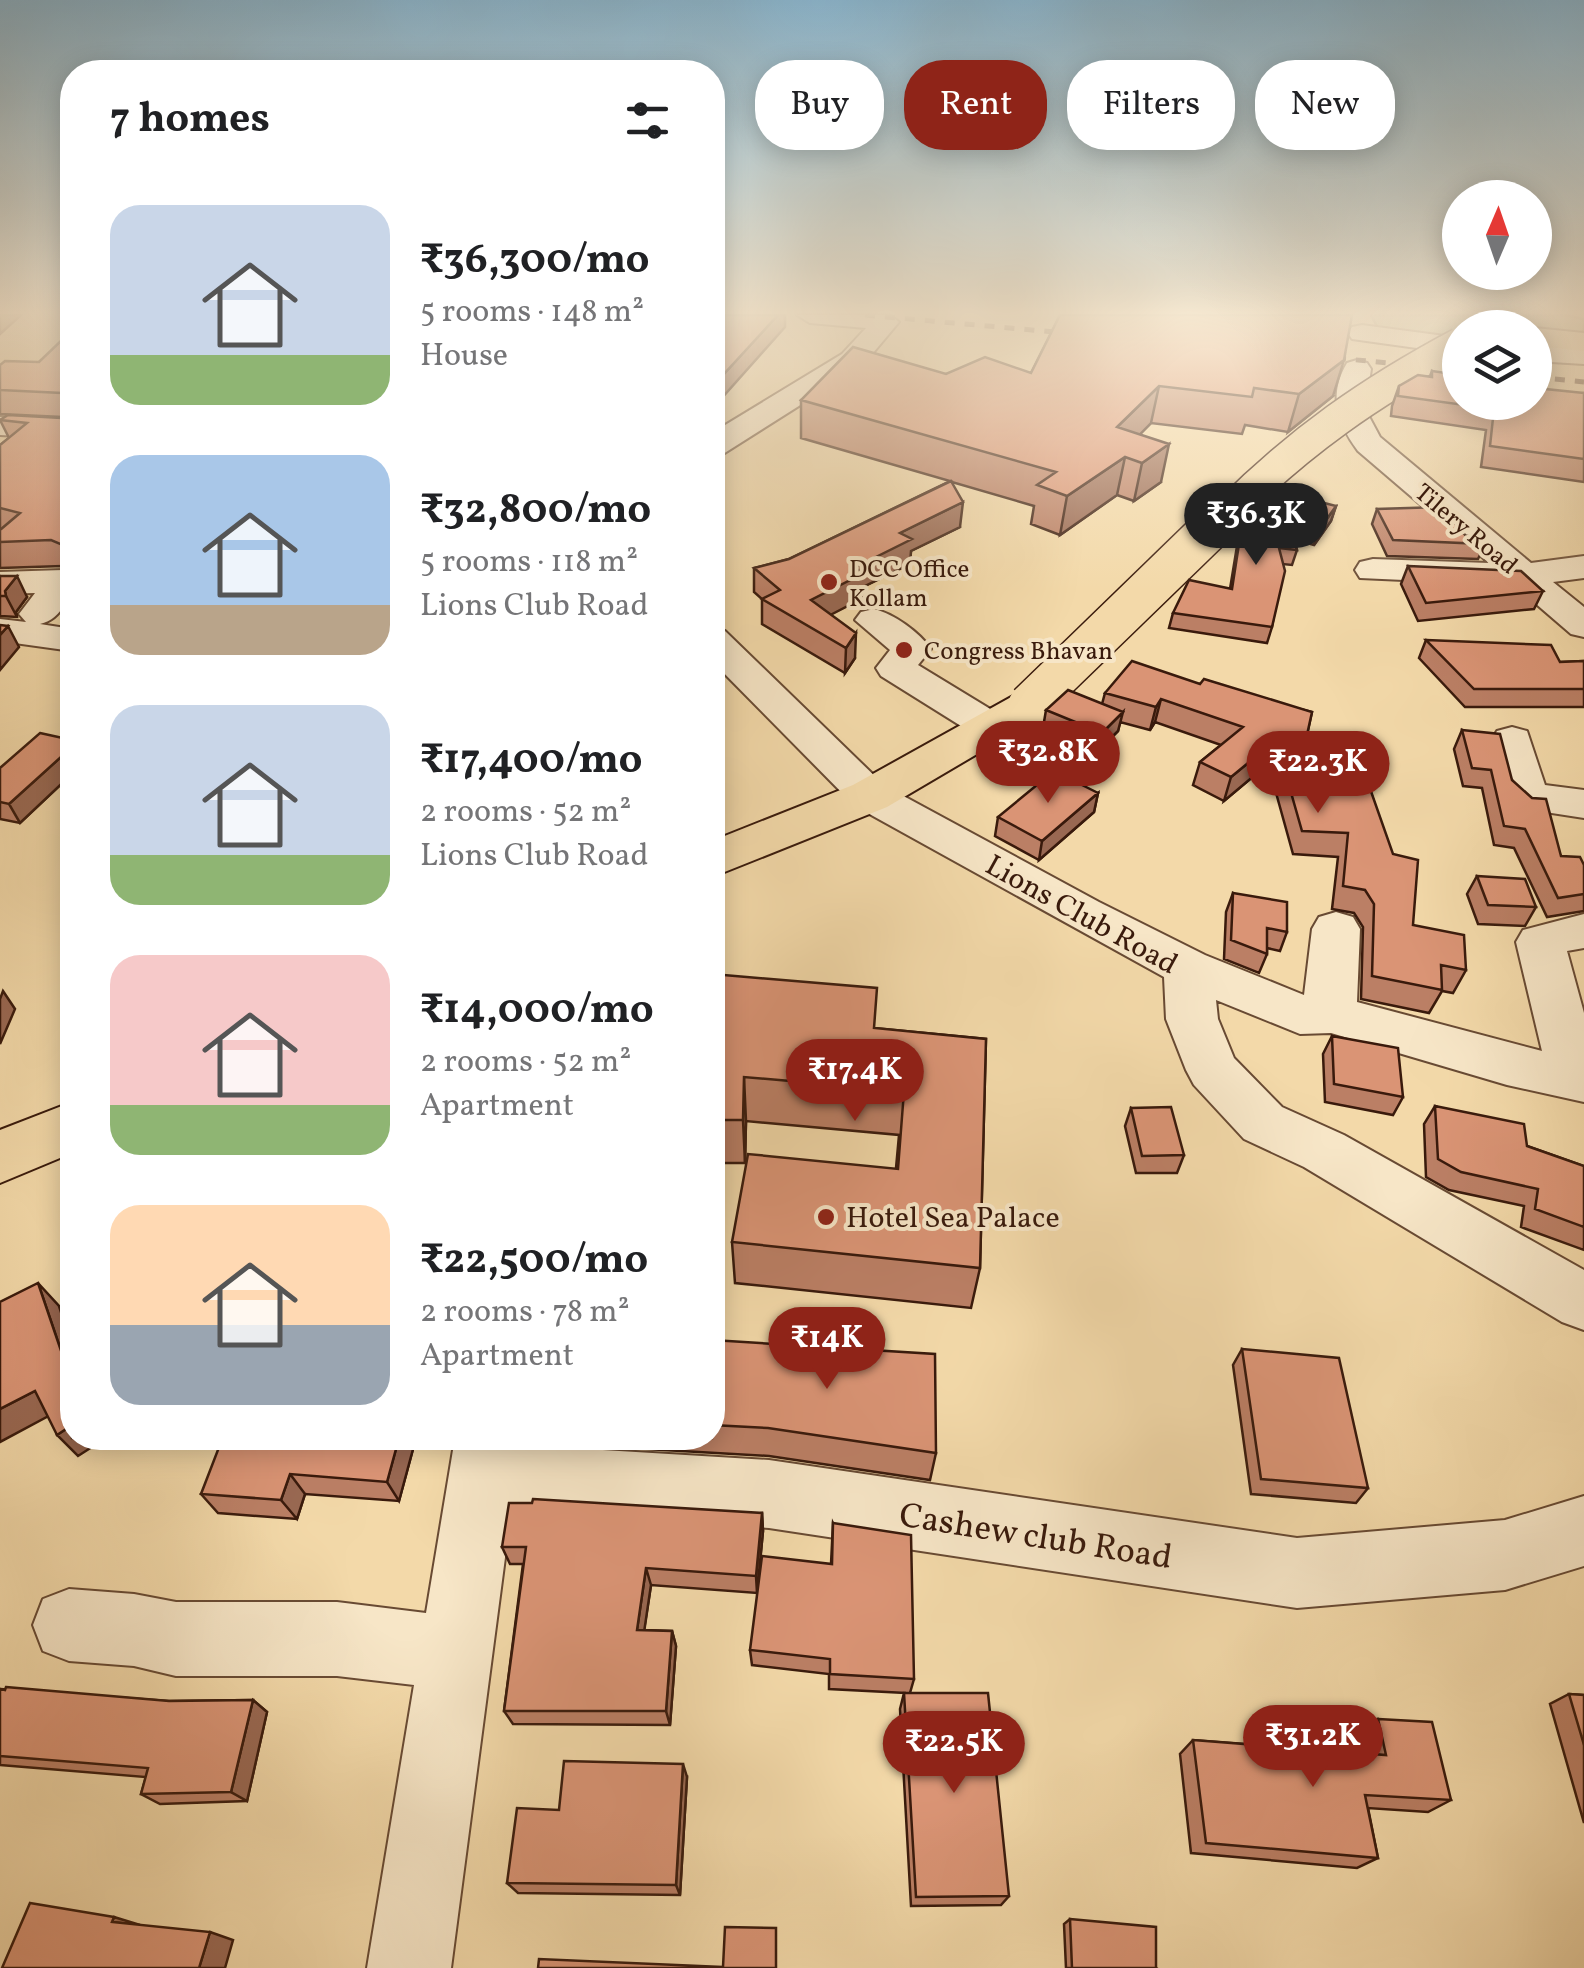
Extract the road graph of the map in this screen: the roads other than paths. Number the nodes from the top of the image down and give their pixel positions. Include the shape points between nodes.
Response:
1 (777, 407) edge
2 (1348, 407) edge
3 (1354, 407) edge
4 (15, 427) edge
5 (60, 429) edge
6 (725, 439) edge
7 (0, 448) edge
8 (1584, 566) edge
9 (1373, 570) dead end
10 (1524, 575) junction
11 (60, 580) edge
12 (0, 583) edge
13 (60, 584) edge
14 (37, 614) dead end
15 (874, 620) dead end
16 (1584, 626) edge
17 (0, 630) edge
18 (60, 638) edge
19 (725, 652) edge
20 (1010, 716) junction
21 (1512, 740) dead end
22 (870, 796) junction
23 (1584, 804) edge
24 (725, 855) edge
25 (1336, 929) dead end
26 (1584, 931) edge
27 (1188, 968) junction
28 (1331, 1014) junction
29 (1580, 1080) edge
30 (60, 1133) edge
31 (0, 1156) edge
32 (1584, 1302) edge
33 (486, 1457) edge
34 (1584, 1531) edge
35 (69, 1625) dead end
36 (456, 1654) junction
37 (409, 1968) edge

1 - 6 street
2 - 10 street, Tilery Road via 1352,425 1369,444
3 - 20 main road, bridge via 1307,440 1094,650
4 - 5 street
4 - 7 street
8 - 10 street
9 - 10 street
10 - 16 street, Tilery Road
11 - 12 street
13 - 14 street
15 - 20 street via 912,649 895,668
17 - 18 street
19 - 22 street, Lions Club Road
20 - 22 main road
21 - 23 street via 1527,797
22 - 24 main road
22 - 27 street, Lions Club Road
25 - 28 street
26 - 29 street via 1540,942
27 - 28 street via 1300,1015
27 - 32 street, Lions Club Road via 1192,1020 1213,1070 1263,1123 1324,1150
28 - 29 street
30 - 31 main road
33 - 34 street, Cashew club Road via 1297,1573 1505,1555
33 - 36 street
35 - 36 street via 176,1639 337,1640
36 - 37 street

